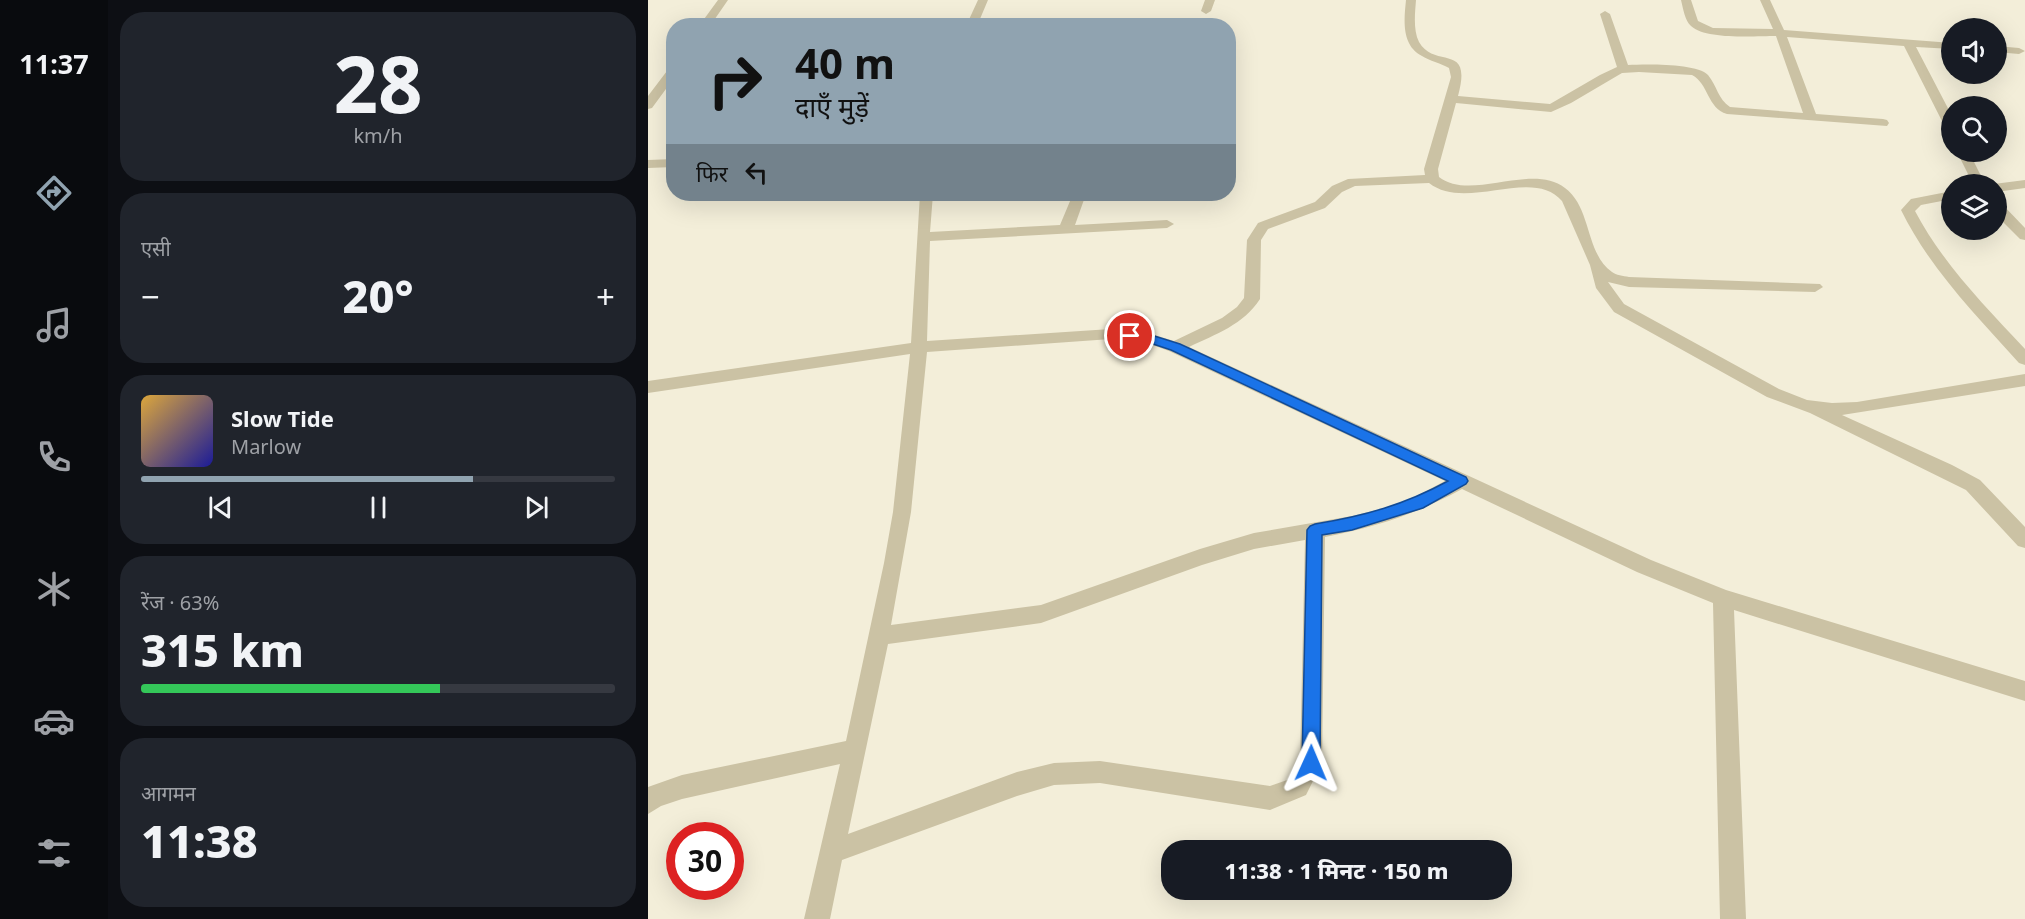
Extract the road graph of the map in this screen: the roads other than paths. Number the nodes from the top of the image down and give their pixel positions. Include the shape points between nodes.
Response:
1 (723, 0) edge
2 (982, 0) edge
3 (1410, 0) edge
4 (1686, 0) edge
5 (1765, 0) edge
6 (1605, 14) dead end
7 (711, 18) edge
8 (974, 18) edge
9 (1780, 33) junction
10 (1908, 42) junction
11 (1941, 45) edge
12 (2007, 50) edge
13 (2019, 51) dead end
14 (1624, 70) junction
15 (666, 80) edge
16 (1450, 99) junction
17 (648, 105) edge
18 (1941, 107) edge
19 (1811, 118) junction
20 (1883, 123) dead end
21 (666, 163) edge
22 (648, 164) edge
23 (1431, 179) junction
24 (2025, 184) edge
25 (2007, 186) edge
26 (1941, 197) edge
27 (926, 201) edge
28 (1076, 201) edge
29 (2007, 217) edge
30 (1167, 224) dead end
31 (1065, 231) junction
32 (2025, 236) edge
33 (923, 237) junction
34 (1597, 264) junction
35 (1815, 287) dead end
36 (919, 347) junction
37 (1175, 347) junction
38 (2025, 359) edge
39 (2025, 380) edge
40 (648, 387) edge
41 (1805, 406) junction
42 (1461, 481) junction
43 (1315, 530) junction
44 (2025, 540) edge
45 (1723, 598) junction
46 (879, 636) junction
47 (2025, 692) edge
48 (855, 750) junction
49 (648, 802) edge
50 (832, 852) junction
51 (817, 919) edge
52 (1733, 919) edge

1 - 7 street
2 - 8 street
3 - 16 street via 1409,23 1414,43 1420,51 1454,66 1457,76
4 - 9 street via 1693,22 1703,29
5 - 9 street
6 - 14 street
9 - 10 street
9 - 19 street
10 - 11 street
10 - 18 street
12 - 13 street
14 - 16 street via 1613,72 1551,108
14 - 19 street via 1697,72 1704,77 1717,105 1727,110
15 - 17 street
16 - 23 street
19 - 20 street
21 - 22 street
23 - 34 street via 1443,186 1467,188 1550,185 1561,191 1570,204
23 - 37 street via 1353,182 1337,189 1320,205 1263,226 1254,240 1252,299 1228,322
24 - 25 street
26 - 38 street via 1916,202 1908,210 1916,226 1945,269
27 - 33 street
28 - 31 street
29 - 32 street
30 - 31 street
31 - 33 street
33 - 36 street
34 - 35 street via 1608,276 1629,282
34 - 41 street via 1599,282 1619,308 1712,361
36 - 37 street via 1111,334 1148,338
36 - 40 street
36 - 46 street via 902,512
37 - 42 street
39 - 41 street via 1857,408
41 - 44 street via 1973,485
42 - 43 street via 1407,508
42 - 45 street
43 - 46 street via 1254,541 1200,557 1041,615
43 - 50 street via 1311,763 1298,787 1270,798 1100,772 1054,774
45 - 47 street
45 - 52 street
46 - 48 street
48 - 49 street via 682,786
48 - 50 street
50 - 51 street

